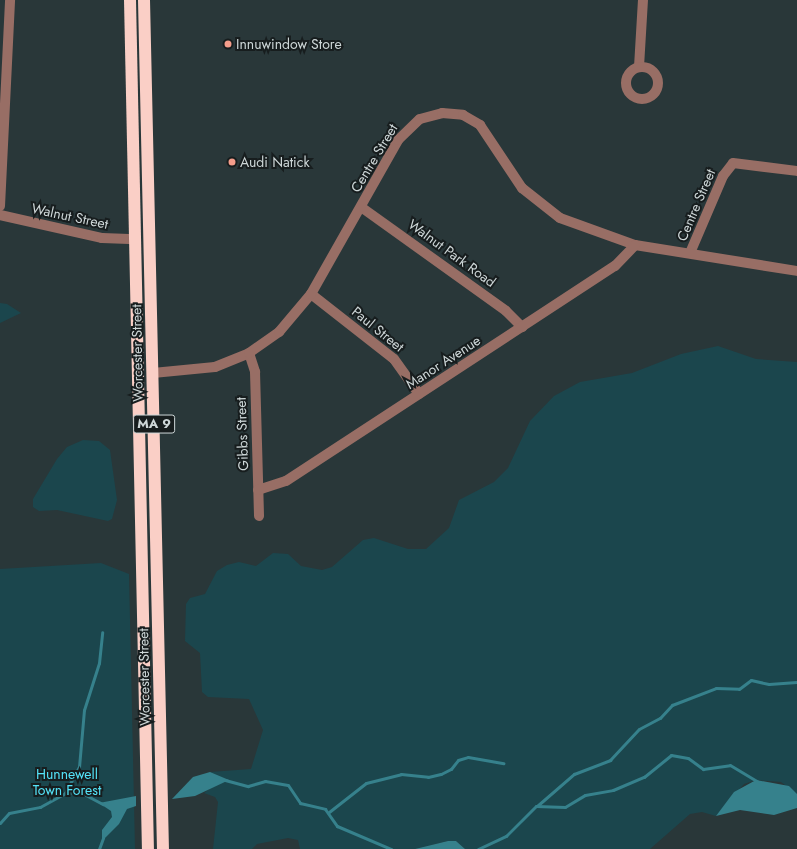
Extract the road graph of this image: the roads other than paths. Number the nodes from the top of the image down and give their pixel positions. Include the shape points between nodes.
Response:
1 (10, 0) edge
2 (130, 0) edge
3 (144, 0) edge
4 (643, 0) edge
5 (639, 67) dead end
6 (797, 171) edge
7 (0, 206) edge
8 (361, 207) junction
9 (0, 215) edge
10 (136, 239) junction
11 (635, 245) junction
12 (690, 253) junction
13 (797, 271) edge
14 (311, 294) junction
15 (522, 327) junction
16 (249, 353) junction
17 (153, 374) junction
18 (419, 394) junction
19 (258, 490) junction
20 (259, 516) dead end
21 (148, 849) edge
22 (163, 849) edge

1 - 7 street
2 - 10 highway, Worcester Street / MA 9
3 - 17 highway, Worcester Street / MA 9
4 - 5 street
6 - 12 street, Centre Street via 733,163 723,176
8 - 11 street, Centre Street via 405,131 430,115 452,113 472,119 487,131 522,188 540,205 572,223
8 - 14 street, Centre Street
8 - 15 street, Walnut Park Road via 500,306
9 - 10 street, Walnut Street via 102,238
10 - 21 highway, Worcester Street / MA 9
11 - 12 street, Centre Street
11 - 15 street, Manor Avenue via 622,261
12 - 13 street, Centre Street
14 - 16 street, Centre Street via 279,332
14 - 18 street, Paul Street via 394,359
15 - 18 street, Manor Avenue
16 - 17 street, Centre Street via 207,369
16 - 19 street, Gibbs Street via 255,372
17 - 22 highway, Worcester Street / MA 9
18 - 19 street, Manor Avenue via 286,481
19 - 20 street, Gibbs Street

